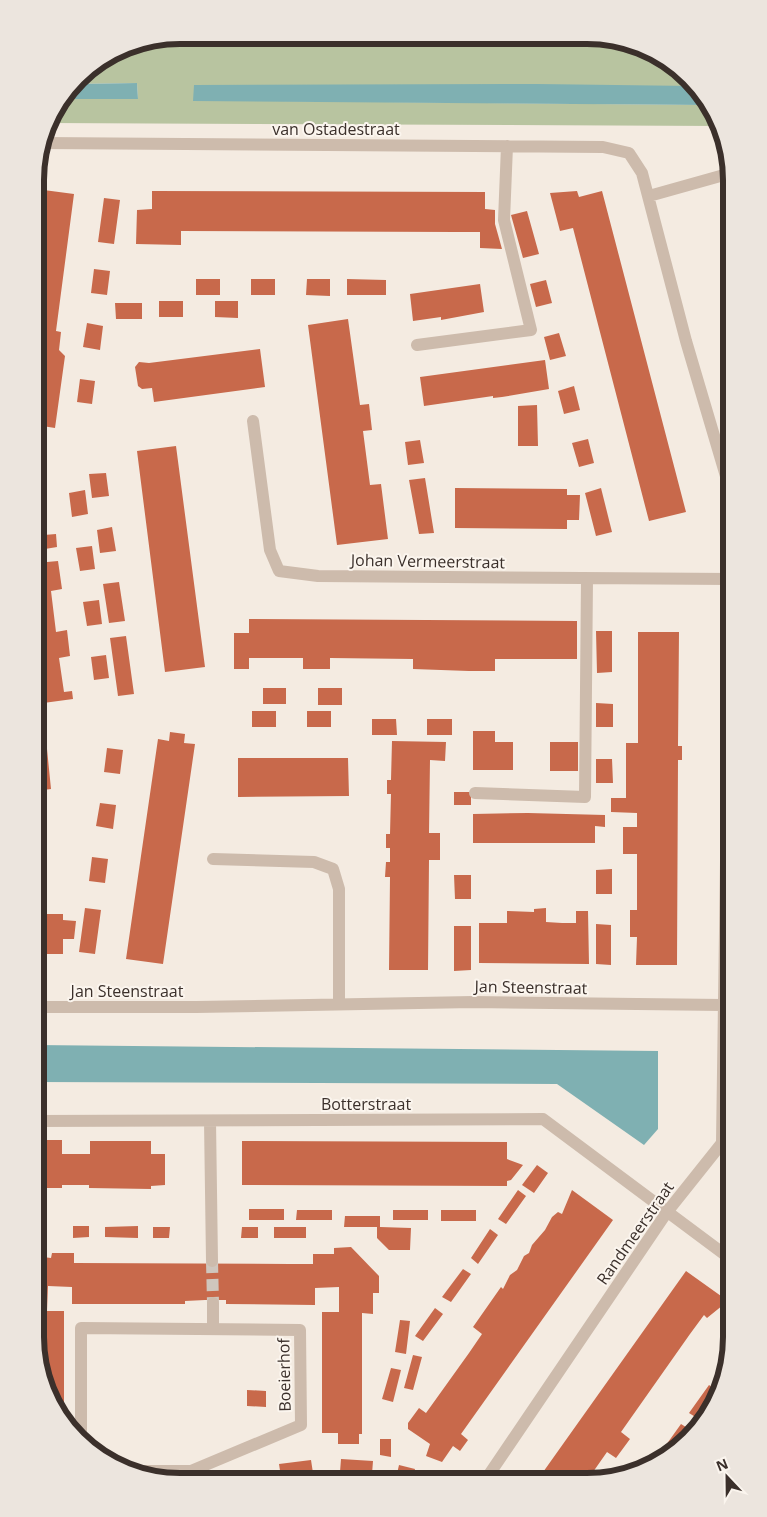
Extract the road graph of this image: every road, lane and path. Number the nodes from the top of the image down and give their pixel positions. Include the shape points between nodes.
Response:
1 (48, 143) edge
2 (507, 146) junction
3 (629, 153) joint
4 (723, 175) edge
5 (649, 196) junction
6 (417, 345) dead end
7 (253, 422) dead end
8 (723, 460) edge
9 (587, 579) junction
10 (723, 579) edge
11 (475, 793) dead end
12 (213, 859) dead end
13 (339, 1004) junction
14 (723, 1005) edge
15 (44, 1008) edge
16 (44, 1121) edge
17 (210, 1121) junction
18 (723, 1148) edge
19 (667, 1212) junction
20 (723, 1253) edge
21 (212, 1261) tunnel mouth
22 (212, 1303) tunnel mouth
23 (213, 1328) junction
24 (82, 1431) edge
25 (156, 1471) edge
26 (490, 1473) edge

1 - 2 street, van Ostadestraat
2 - 3 street, van Ostadestraat via 603,147
2 - 6 street via 504,220 531,330
3 - 5 street, Randmeerstraat via 642,173
4 - 5 street
5 - 8 street, Randmeerstraat via 686,341
7 - 9 street, Johan Vermeerstraat via 270,550 279,570 318,576
9 - 10 street, Johan Vermeerstraat
9 - 11 street via 585,797
12 - 13 street via 314,862 333,869 339,889
13 - 14 street, Jan Steenstraat
13 - 15 street, Jan Steenstraat
16 - 17 street, Botterstraat
17 - 19 street, Botterstraat via 543,1119
17 - 21 street
18 - 19 street, Randmeerstraat
19 - 20 street, Botterstraat
19 - 26 street, Randmeerstraat
22 - 23 street
23 - 24 street, Boeierhof via 81,1328
23 - 25 street, Boeierhof via 300,1330 301,1425 191,1471

